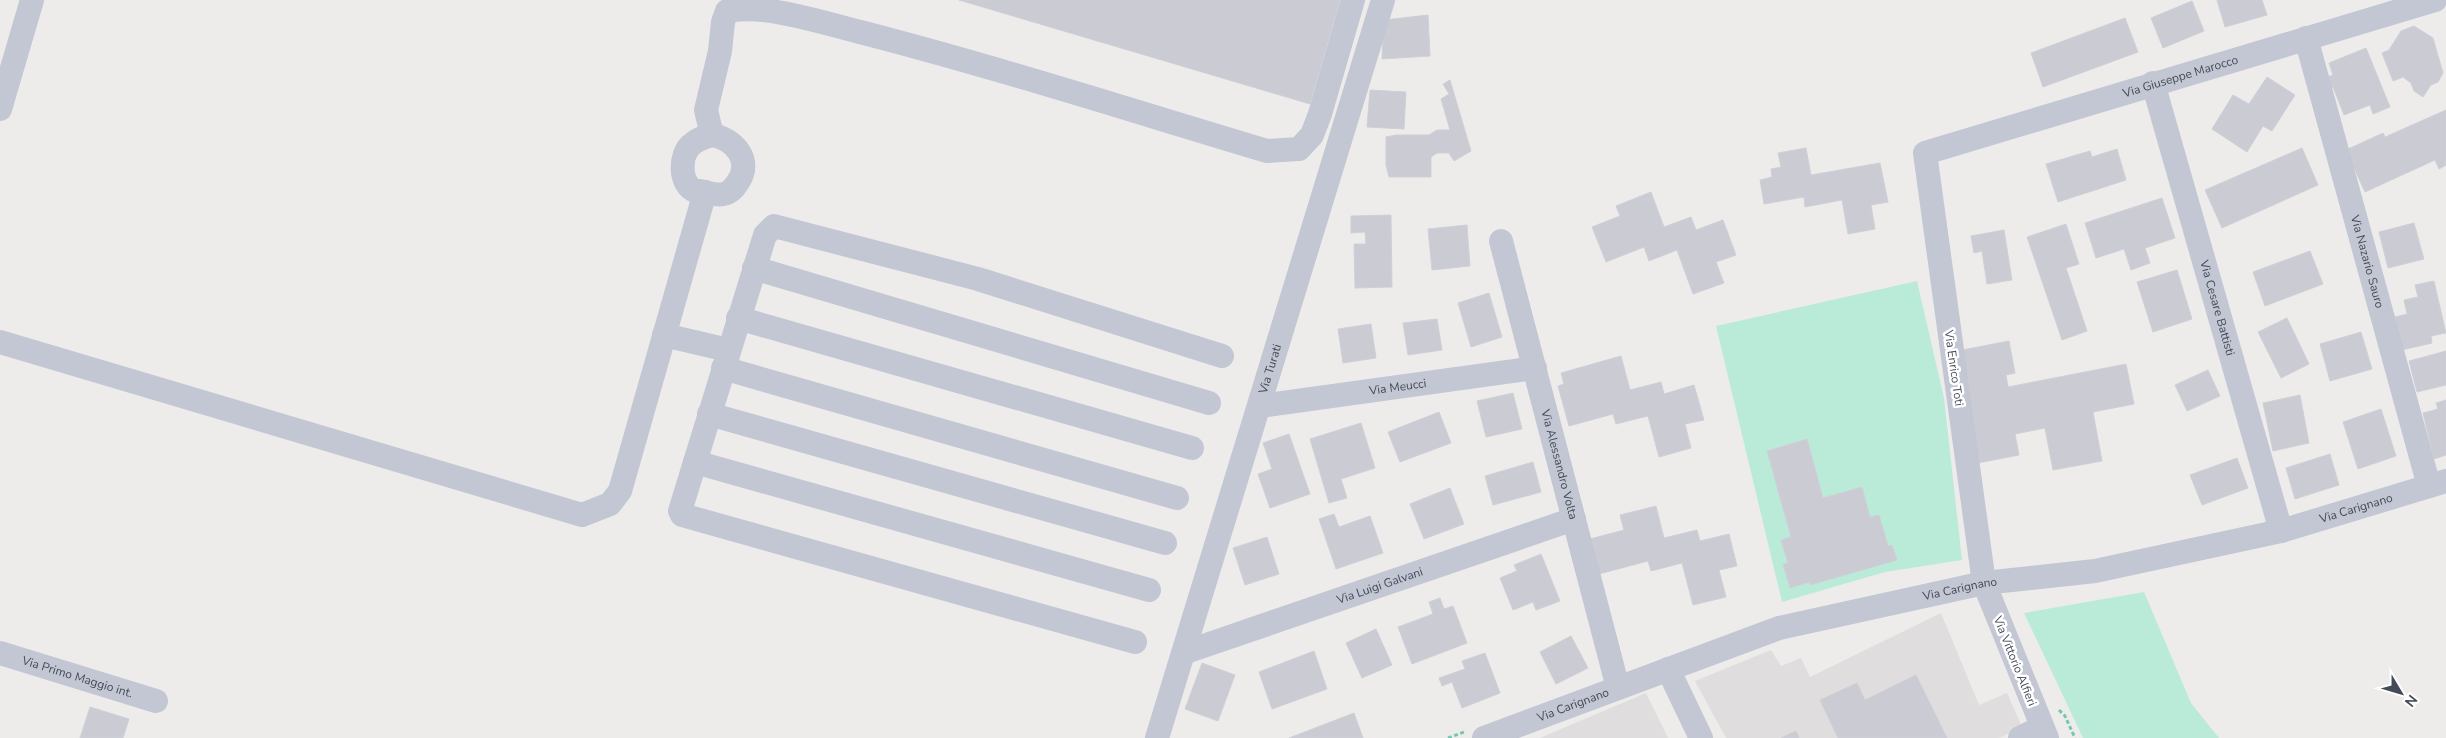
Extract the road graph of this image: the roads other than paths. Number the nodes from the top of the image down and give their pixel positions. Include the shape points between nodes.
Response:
1 (32, 0) edge
2 (1353, 0) edge
3 (1383, 0) edge
4 (2435, 0) edge
5 (806, 9) edge
6 (2306, 38) junction
7 (2153, 83) junction
8 (0, 109) edge
9 (712, 135) junction
10 (1925, 153) joint
11 (705, 192) junction
12 (1501, 241) dead end
13 (754, 268) junction
14 (738, 318) junction
15 (664, 335) junction
16 (0, 342) edge
17 (1222, 356) dead end
18 (725, 359) junction
19 (1534, 368) junction
20 (1209, 403) dead end
21 (1260, 406) junction
22 (709, 414) junction
23 (1192, 448) dead end
24 (695, 462) junction
25 (2437, 484) edge
26 (1177, 498) dead end
27 (1574, 518) junction
28 (2281, 531) junction
29 (1165, 543) dead end
30 (1984, 583) junction
31 (1149, 590) dead end
32 (1135, 642) dead end
33 (0, 653) edge
34 (1183, 653) junction
35 (1668, 669) junction
36 (1618, 688) junction
37 (156, 701) dead end
38 (2045, 733) edge
39 (1157, 738) edge
40 (1484, 738) edge
41 (1701, 738) edge
42 (2020, 738) edge

1 - 8 street
2 - 5 street via 1312,135 1299,149 1267,151 907,44
3 - 21 street, Via Turati
4 - 6 street, Via Giuseppe Marocco
5 - 9 street via 741,8 728,11 706,110
6 - 7 street, Via Giuseppe Marocco
6 - 25 street, Via Nazario Sauro
7 - 10 street, Via Giuseppe Marocco
7 - 28 street, Via Cesare Battisti
9 - 11 street via 700,138 690,146 682,168 693,190
9 - 11 street via 736,145 742,157 743,170 739,182 730,192 717,196
10 - 30 street, Via Enrico Toti
11 - 15 street
12 - 19 street, Via Alessandro Volta
13 - 14 street
13 - 17 street via 764,235 774,226 978,279
13 - 20 street
14 - 18 street
14 - 23 street
15 - 16 street via 617,498 582,515
15 - 18 street
18 - 22 street
18 - 26 street
19 - 21 street, Via Meucci
19 - 27 street, Via Alessandro Volta
21 - 34 street, Via Turati
22 - 24 street
22 - 29 street
24 - 31 street
24 - 32 street via 680,511 682,515
25 - 28 street, Via Carignano
27 - 34 street, Via Luigi Galvani
27 - 36 street, Via Alessandro Volta
28 - 30 street, Via Carignano via 2095,571
30 - 35 street, Via Carignano via 1779,628
30 - 38 street, Via Vittorio Alfieri
33 - 37 street, Via Primo Maggio int.
34 - 39 street, Via Turati
35 - 36 street, Via Carignano
35 - 41 street
36 - 40 street, Via Carignano
38 - 42 street

